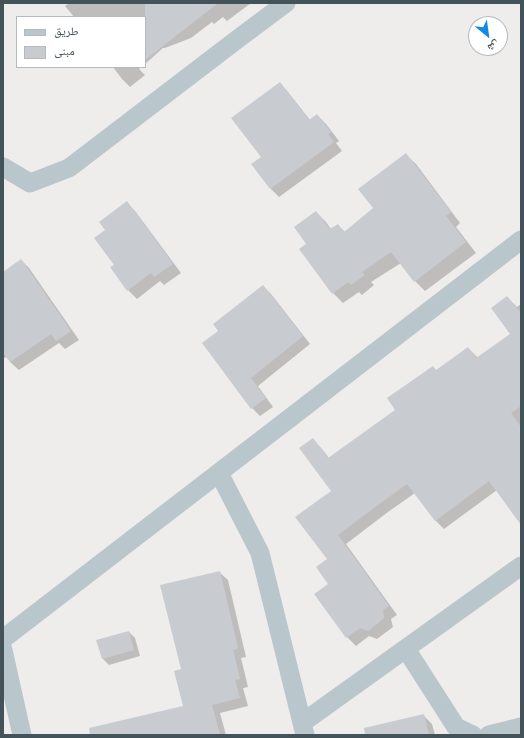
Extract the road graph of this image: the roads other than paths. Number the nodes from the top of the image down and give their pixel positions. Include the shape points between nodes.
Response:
1 (286, 3) edge
2 (3, 167) edge
3 (521, 240) edge
4 (218, 473) junction
5 (521, 566) edge
6 (3, 639) edge
7 (406, 649) junction
8 (3, 650) edge
9 (521, 727) edge
10 (304, 729) edge
11 (22, 735) edge
12 (474, 735) edge
13 (489, 735) edge

1 - 2 street via 69,168 30,183
3 - 4 street
4 - 6 street
4 - 10 street via 260,553
5 - 7 street
7 - 10 street
7 - 12 street via 456,727
8 - 11 street
9 - 13 street

